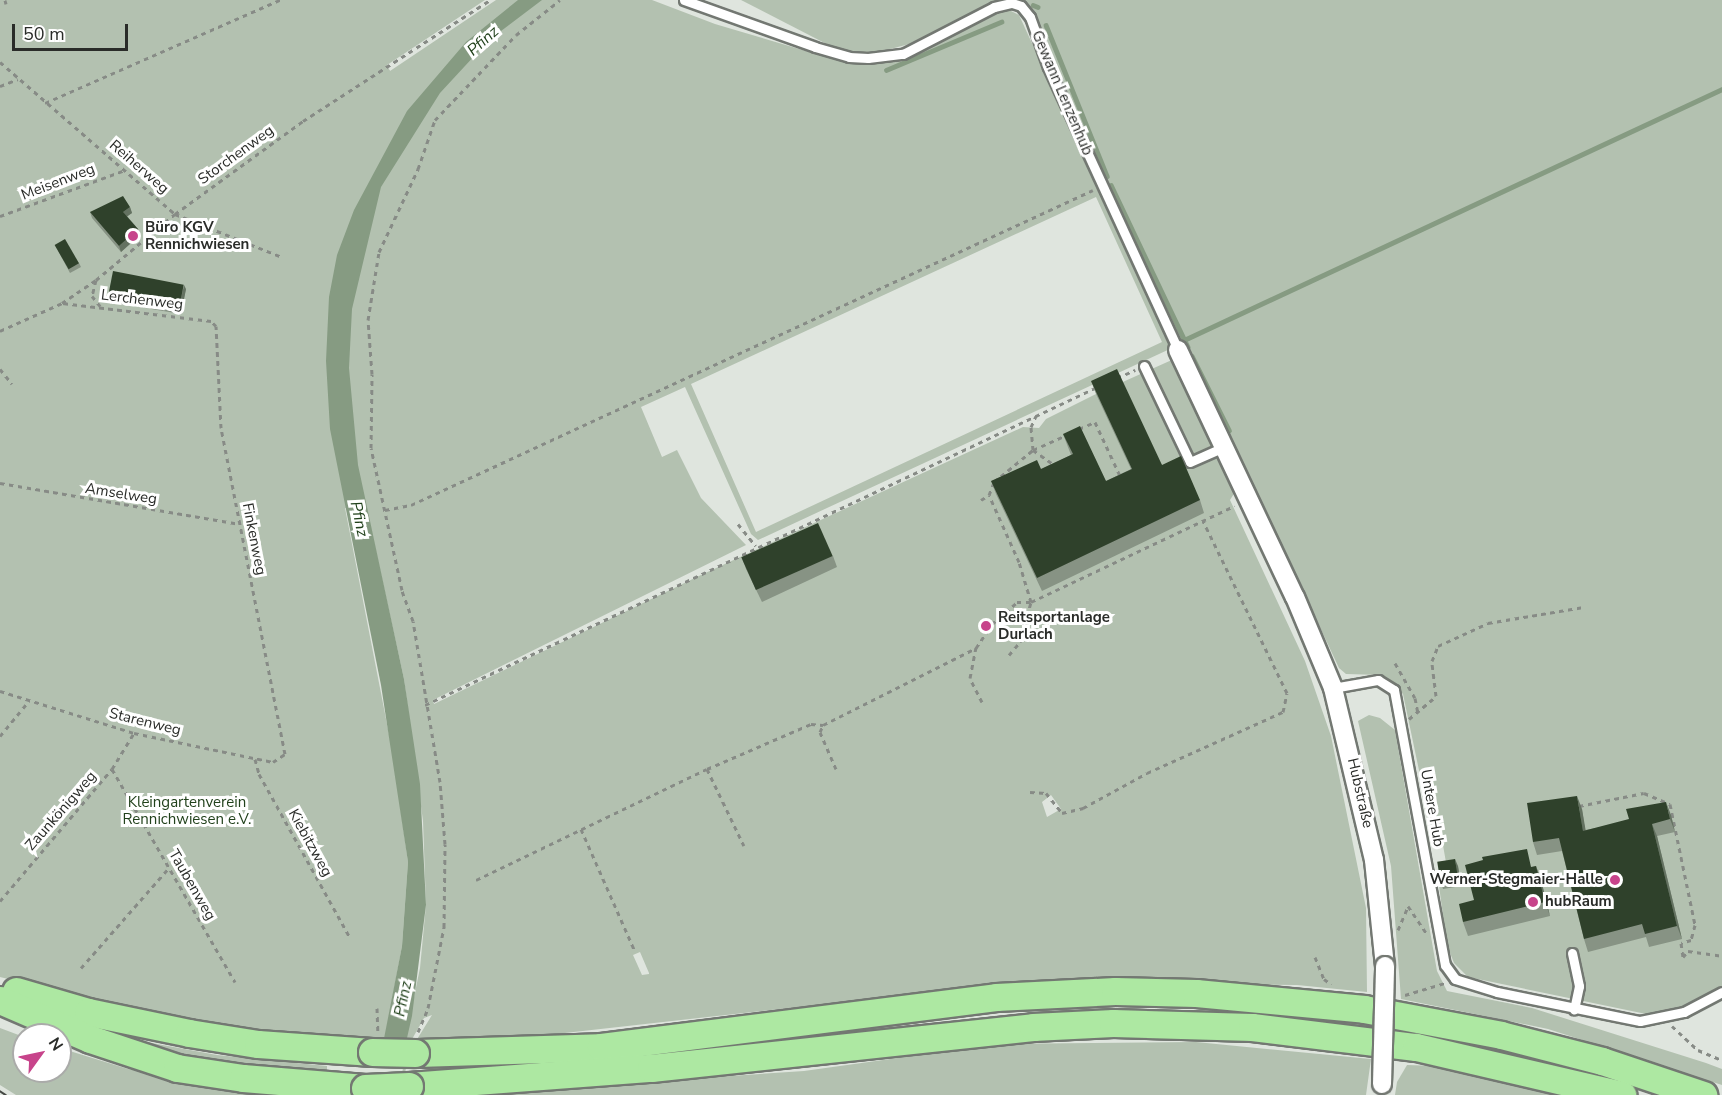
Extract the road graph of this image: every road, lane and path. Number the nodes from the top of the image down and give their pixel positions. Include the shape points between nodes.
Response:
1 (280, 0) edge
2 (490, 0) edge
3 (560, 0) edge
4 (684, 0) edge
5 (0, 63) edge
6 (18, 79) junction
7 (0, 86) edge
8 (45, 102) junction
9 (125, 170) junction
10 (1102, 185) junction
11 (175, 214) junction
12 (0, 216) edge
13 (282, 257) dead end
14 (112, 266) junction
15 (118, 273) edge
16 (96, 280) junction
17 (62, 303) junction
18 (101, 307) junction
19 (216, 326) joint
20 (0, 332) edge
21 (1178, 350) joint
22 (1144, 366) joint
23 (0, 369) edge
24 (1112, 380) edge
25 (12, 384) dead end
26 (1101, 385) edge
27 (1036, 415) junction
28 (1222, 448) junction
29 (1034, 450) junction
30 (1055, 468) edge
31 (1122, 480) edge
32 (0, 483) edge
33 (989, 495) junction
34 (981, 500) dead end
35 (1250, 504) junction
36 (385, 510) junction
37 (1203, 521) junction
38 (239, 524) junction
39 (738, 524) dead end
40 (756, 546) junction
41 (1031, 602) junction
42 (1584, 608) dead end
43 (976, 648) junction
44 (1009, 655) dead end
45 (1395, 663) dead end
46 (1333, 688) junction
47 (0, 691) edge
48 (29, 701) junction
49 (982, 702) dead end
50 (425, 705) junction
51 (1418, 713) junction
52 (1402, 721) junction
53 (823, 724) junction
54 (134, 734) junction
55 (0, 736) edge
56 (826, 746) junction
57 (822, 748) dead end
58 (285, 754) joint
59 (255, 759) junction
60 (112, 769) junction
61 (707, 769) junction
62 (836, 769) dead end
63 (1030, 792) dead end
64 (1571, 807) edge
65 (581, 830) junction
66 (744, 846) dead end
67 (168, 869) junction
68 (476, 880) dead end
69 (0, 901) edge
70 (349, 936) dead end
71 (1429, 938) dead end
72 (1384, 943) junction
73 (634, 950) dead end
74 (1572, 953) dead end
75 (1722, 956) edge
76 (81, 968) dead end
77 (235, 982) dead end
78 (0, 987) edge
79 (1722, 992) edge
80 (0, 1000) edge
81 (377, 1008) dead end
82 (1574, 1009) junction
83 (1667, 1018) junction
84 (414, 1045) junction
85 (377, 1047) junction
86 (332, 1050) junction
87 (1722, 1060) edge
88 (306, 1083) junction
89 (1381, 1089) edge
90 (1622, 1095) edge
91 (1703, 1095) edge

1 - 8 path
2 - 11 path, Storchenweg via 303,121
3 - 36 path via 516,35 477,80 459,90 435,120 418,169 379,252 368,320 371,448
4 - 10 lane, Gewann Lenzenhub via 815,47 868,58 903,54 994,7 1012,3 1021,6 1030,17 1048,68
5 - 6 path, Reiherweg
6 - 7 path
6 - 8 path, Reiherweg
8 - 9 path, Reiherweg
9 - 11 path, Reiherweg
9 - 12 path, Meisenweg
10 - 21 lane, Gewann Lenzenhub
10 - 36 path via 467,480 411,505
11 - 13 path, Reiherweg
11 - 14 path, Storchenweg
14 - 15 path
14 - 16 path, Storchenweg
16 - 17 path, Storchenweg
16 - 18 path via 92,296
17 - 18 path, Lerchenweg
17 - 20 path, Storchenweg
18 - 19 path, Lerchenweg via 211,321
19 - 38 path, Finkenweg via 217,401
21 - 28 street, Gewann Lenzenhub
22 - 24 path
22 - 28 lane via 1190,462
23 - 25 path
26 - 27 path
27 - 29 path via 1031,427
27 - 40 path
28 - 35 street, Gewann Lenzenhub
29 - 30 path via 1051,459
29 - 31 path via 1095,422
29 - 33 path via 994,482
32 - 38 path, Amselweg
33 - 34 path
33 - 41 path via 1019,562
35 - 37 path
35 - 46 street, Hubstraße via 1320,651
36 - 50 path via 413,621
37 - 41 path
37 - 63 path via 1287,693 1283,712 1147,772 1083,807 1062,813 1046,793
38 - 58 path, Finkenweg
39 - 40 path
40 - 50 path
41 - 43 path via 1017,602 992,624
41 - 44 path via 1020,642
42 - 51 path via 1488,623 1438,646 1432,661 1436,696
43 - 49 path via 970,678
43 - 53 path
45 - 51 path via 1415,698
46 - 52 lane, Untere Hub via 1378,680 1387,684 1394,690
46 - 72 street, Hubstraße via 1360,786
47 - 48 path, Starenweg
48 - 54 path, Starenweg
48 - 55 path
50 - 84 path via 440,782 444,927 423,1025
51 - 52 path
52 - 82 lane, Untere Hub via 1445,965 1455,979
53 - 56 path via 820,732
53 - 61 path via 811,724
54 - 59 path, Starenweg
54 - 60 path, Zaunkönigweg
56 - 57 path
56 - 62 path
58 - 59 path, Starenweg via 273,762
59 - 70 path, Kiebitzweg via 259,774
60 - 67 path, Taubenweg
60 - 69 path, Zaunkönigweg
61 - 65 path
61 - 66 path
64 - 75 path via 1644,793 1670,804 1695,925 1691,940 1680,943 1683,957 1688,951
65 - 68 path
65 - 73 path
67 - 76 path
67 - 77 path, Taubenweg
71 - 72 path via 1408,906 1397,933
72 - 89 street, Hubstraße, bridge
74 - 82 lane via 1579,987
78 - 86 main road via 150,1026 258,1044
79 - 83 lane
80 - 88 main road via 99,1042 177,1068
81 - 85 path
82 - 83 lane, Untere Hub via 1640,1021
83 - 87 path via 1698,1050
84 - 85 main road, bridge
84 - 91 main road via 601,1047 1024,994 1196,993 1364,1009 1490,1032 1602,1061
85 - 86 main road
86 - 88 main road via 341,1062 339,1073
88 - 90 main road, bridge via 365,1088 409,1086 651,1068 1032,1027 1135,1023 1252,1027 1416,1047

